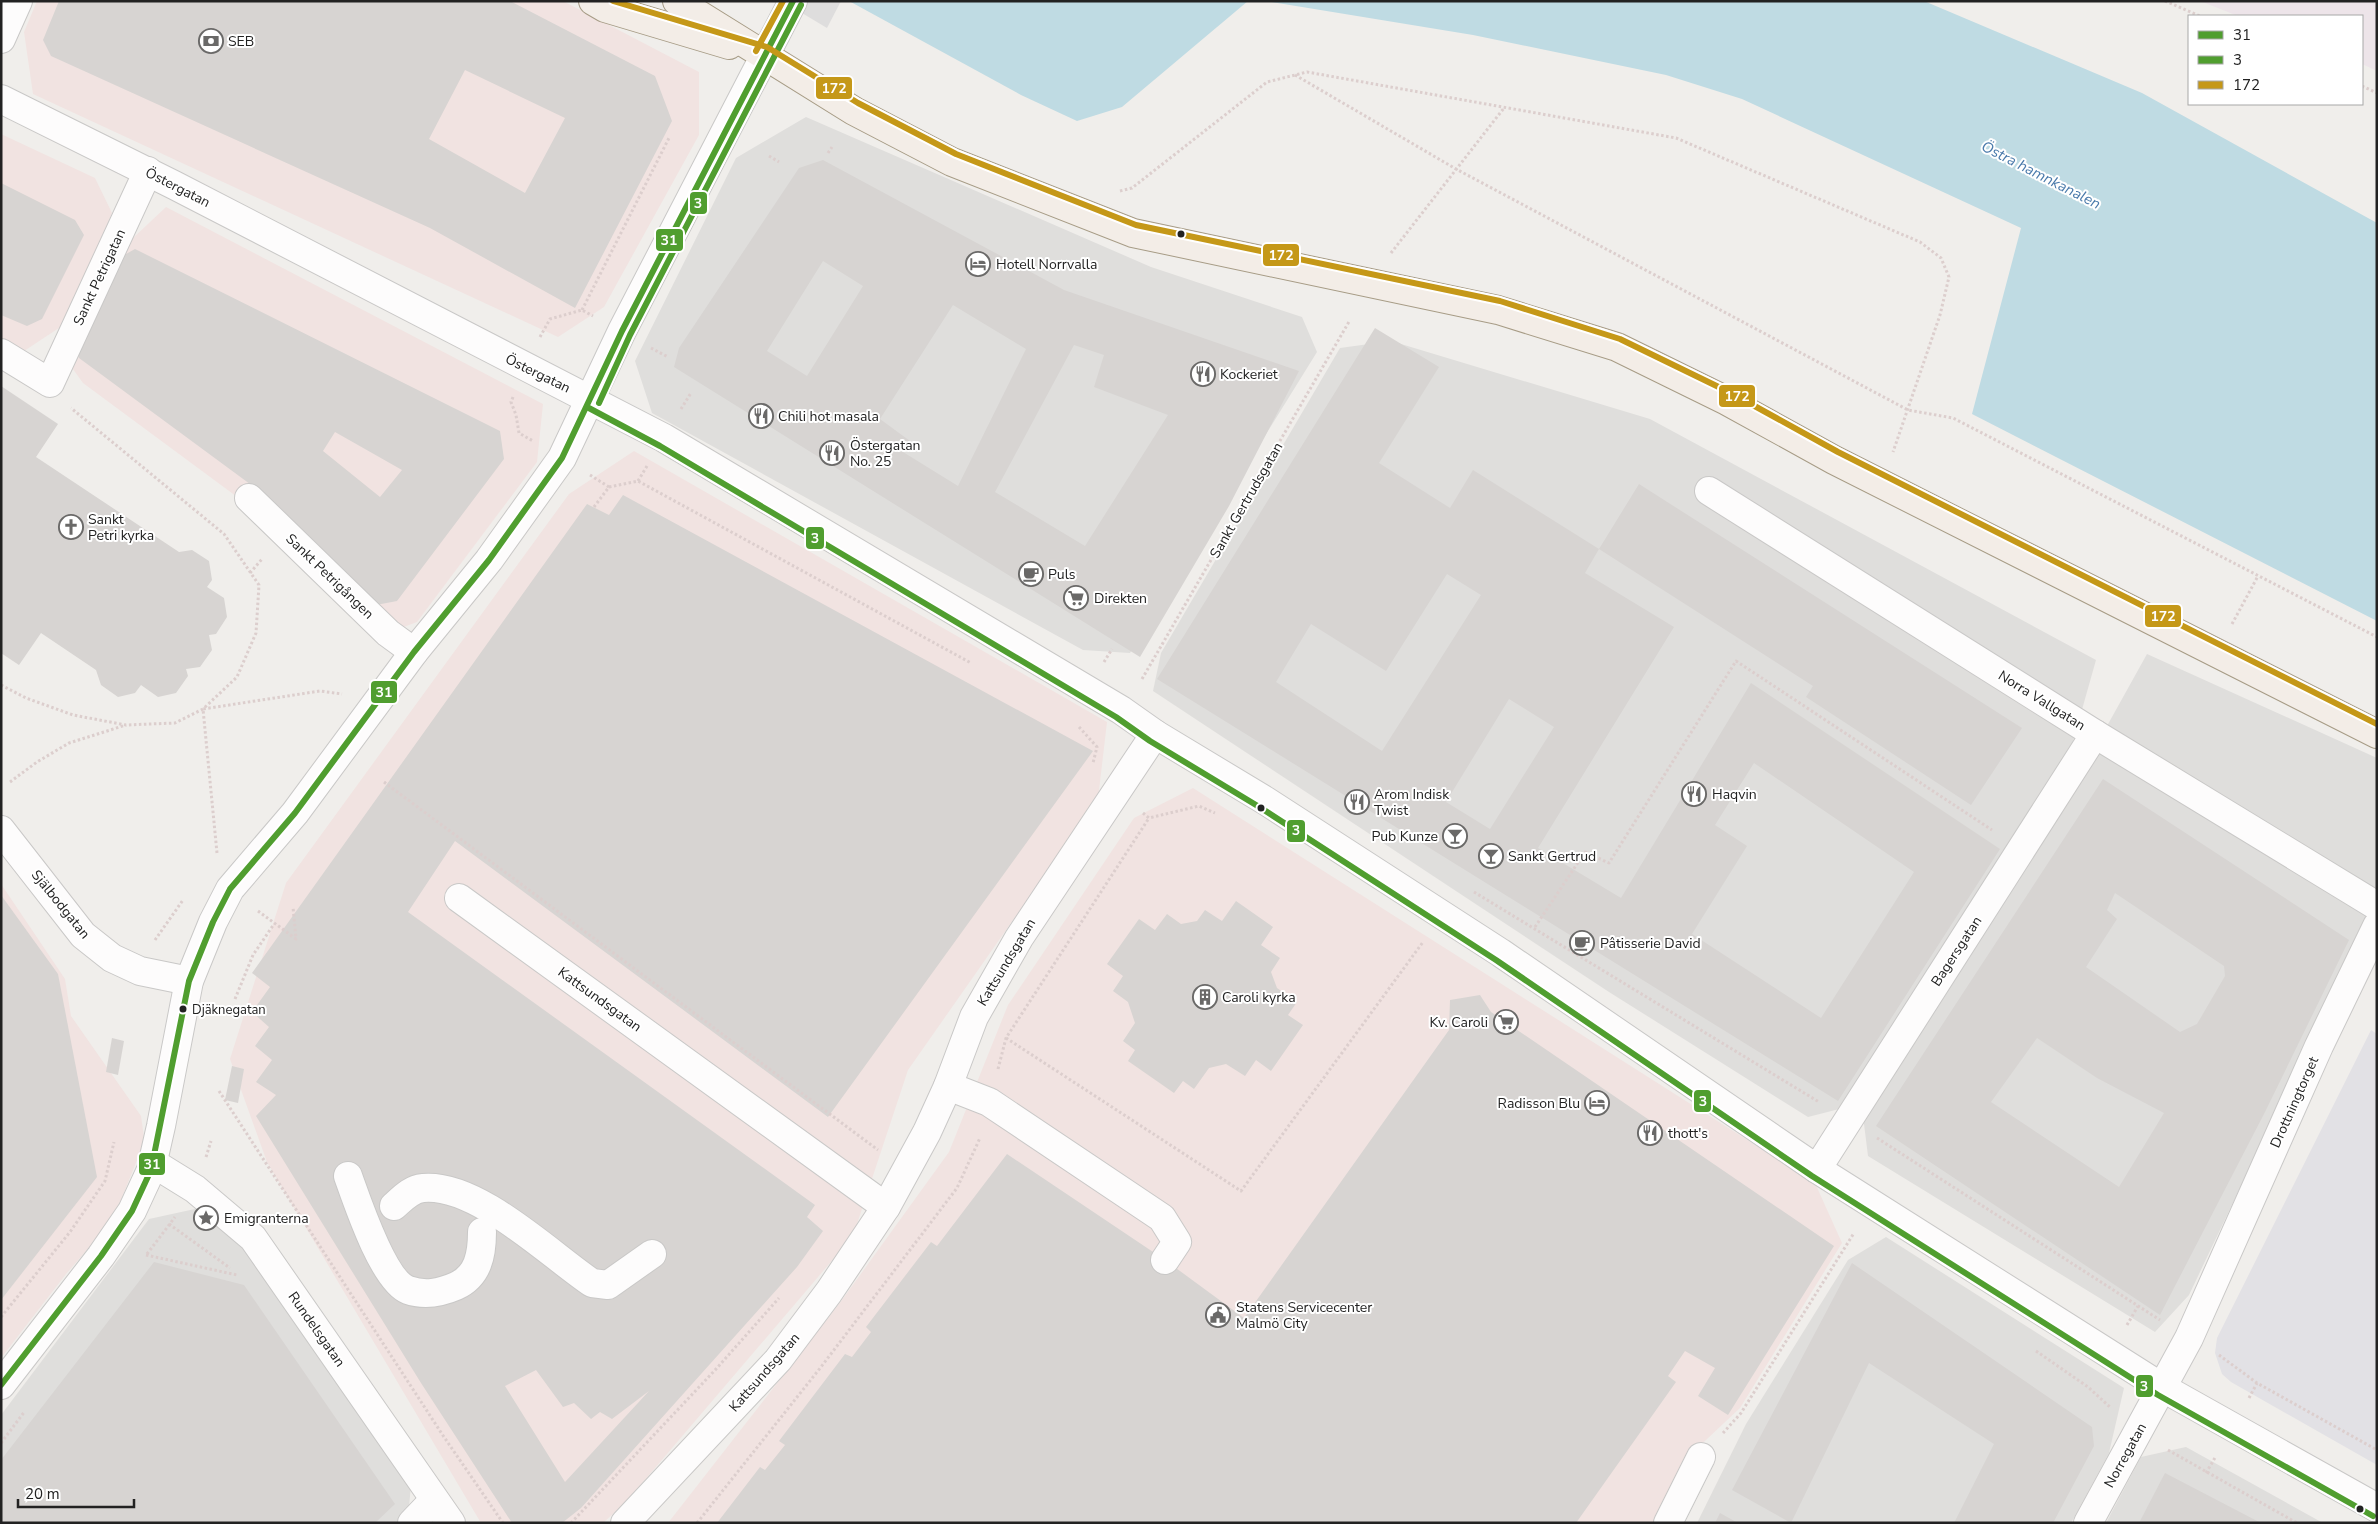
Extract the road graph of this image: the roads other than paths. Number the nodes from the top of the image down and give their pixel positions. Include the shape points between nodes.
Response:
1 (18, 1) edge
2 (593, 1) edge
3 (677, 1) edge
4 (791, 4) edge
5 (1, 39) edge
6 (764, 55) junction
7 (1, 99) edge
8 (148, 171) junction
9 (1, 353) edge
10 (591, 399) junction
11 (1709, 491) dead end
12 (249, 498) dead end
13 (414, 652) junction
14 (1155, 734) junction
15 (2095, 734) junction
16 (2377, 734) edge
17 (1, 830) edge
18 (460, 898) dead end
19 (2377, 906) edge
20 (2377, 926) edge
21 (189, 982) junction
22 (948, 1086) junction
23 (154, 1163) junction
24 (1817, 1169) junction
25 (348, 1176) dead end
26 (394, 1206) dead end
27 (886, 1207) junction
28 (482, 1232) dead end
29 (652, 1254) dead end
30 (1165, 1260) dead end
31 (1, 1385) edge
32 (2163, 1388) junction
33 (1701, 1457) road end
34 (434, 1500) junction
35 (2377, 1508) edge
36 (412, 1523) edge
37 (451, 1523) edge
38 (625, 1523) edge
39 (1668, 1523) edge
40 (2088, 1523) edge

1 - 5 street
2 - 6 main road via 605,8
3 - 6 main road
4 - 6 street
6 - 10 street
6 - 16 main road via 854,111 952,162 1133,233 1498,310 1617,347
7 - 8 street, Östergatan
8 - 9 street, Sankt Petrigatan via 50,383
8 - 10 street, Östergatan via 515,363
10 - 13 street via 562,458 489,560
10 - 14 street, Östergatan via 681,448 1121,710
11 - 15 street, Norra Vallgatan
12 - 13 street, Sankt Petrigången via 388,632
13 - 21 street via 295,813 230,889
14 - 22 street, Kattsundsgatan via 1018,938 974,1018
14 - 24 street, Östergatan via 1266,801 1501,953
15 - 19 street, Norra Vallgatan
15 - 24 street, Bagersgatan
17 - 21 street, Själbodgatan via 90,941 112,958 140,970
18 - 27 street, Kattsundsgatan
20 - 32 street, Drottningtorget via 2189,1338
21 - 23 street
22 - 27 street, Kattsundsgatan
22 - 30 street via 989,1102 1162,1218 1177,1242
23 - 31 street via 132,1211 101,1256
23 - 34 street, Rundelsgatan via 195,1189 253,1238
24 - 32 street, Östergatan
25 - 28 street via 384,1264 407,1289 437,1294 467,1281 482,1255
26 - 29 street via 407,1194 423,1188 454,1190 496,1212 592,1283 608,1285
27 - 38 street, Kattsundsgatan via 778,1360
32 - 35 street, Östergatan
32 - 40 street, Norregatan
33 - 39 street
34 - 36 street
34 - 37 street, Rundelsgatan

